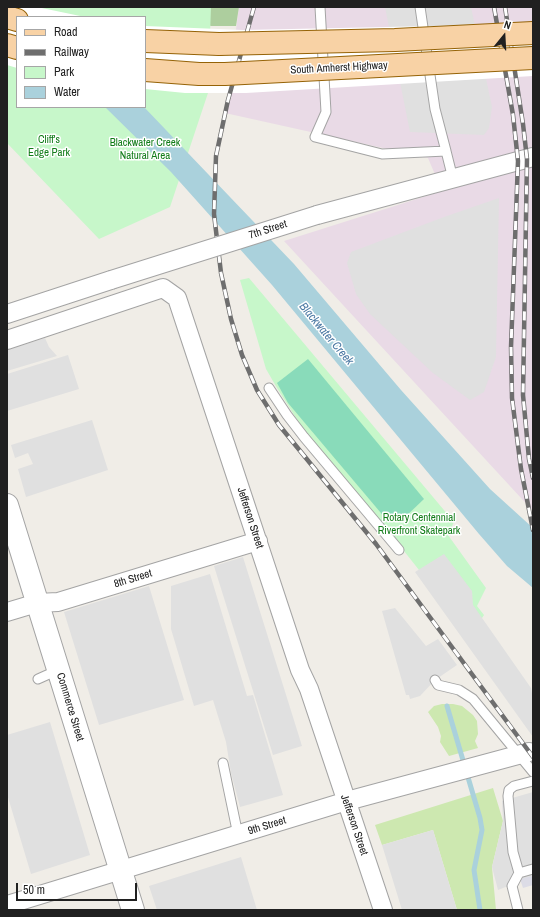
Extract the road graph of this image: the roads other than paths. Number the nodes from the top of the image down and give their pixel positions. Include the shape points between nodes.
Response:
1 (320, 7) edge
2 (420, 7) edge
3 (533, 33) edge
4 (146, 41) edge
5 (533, 58) edge
6 (146, 70) edge
7 (446, 151) junction
8 (533, 157) edge
9 (453, 179) junction
10 (7, 314) edge
11 (7, 340) edge
12 (269, 388) dead end
13 (7, 504) edge
14 (258, 541) junction
15 (399, 550) dead end
16 (37, 603) junction
17 (7, 612) edge
18 (58, 670) junction
19 (38, 679) dead end
20 (435, 680) dead end
21 (524, 753) junction
22 (222, 763) dead end
23 (533, 772) edge
24 (533, 781) edge
25 (347, 801) junction
26 (238, 835) junction
27 (533, 869) edge
28 (121, 872) junction
29 (519, 873) junction
30 (7, 905) edge
31 (133, 910) edge
32 (383, 910) edge
33 (518, 910) edge

1 - 7 lane via 326,112 315,136 382,154
2 - 7 lane via 435,109
3 - 4 main road, bridge via 318,42 181,44
5 - 6 main road, South Amherst Highway, bridge via 225,74
7 - 9 lane
8 - 9 street, 7th Street
9 - 10 street, 7th Street, bridge via 317,215
11 - 14 street, Jefferson Street via 163,288 177,298
12 - 15 lane via 295,426
13 - 16 street, Commerce Street
14 - 16 street, 8th Street via 58,602
14 - 25 street, Jefferson Street via 300,670
16 - 17 street, 8th Street
16 - 18 street, Commerce Street
18 - 19 lane
18 - 28 street, Commerce Street
20 - 21 lane via 438,685 459,690 473,699
21 - 23 lane
21 - 25 street, 9th Street
22 - 26 lane
24 - 29 lane via 514,786 509,790 508,796 513,852
25 - 26 street, 9th Street
25 - 32 street, Jefferson Street
26 - 28 street, 9th Street
27 - 29 lane
28 - 30 street, 9th Street
28 - 31 street, Commerce Street
29 - 33 lane via 512,886

